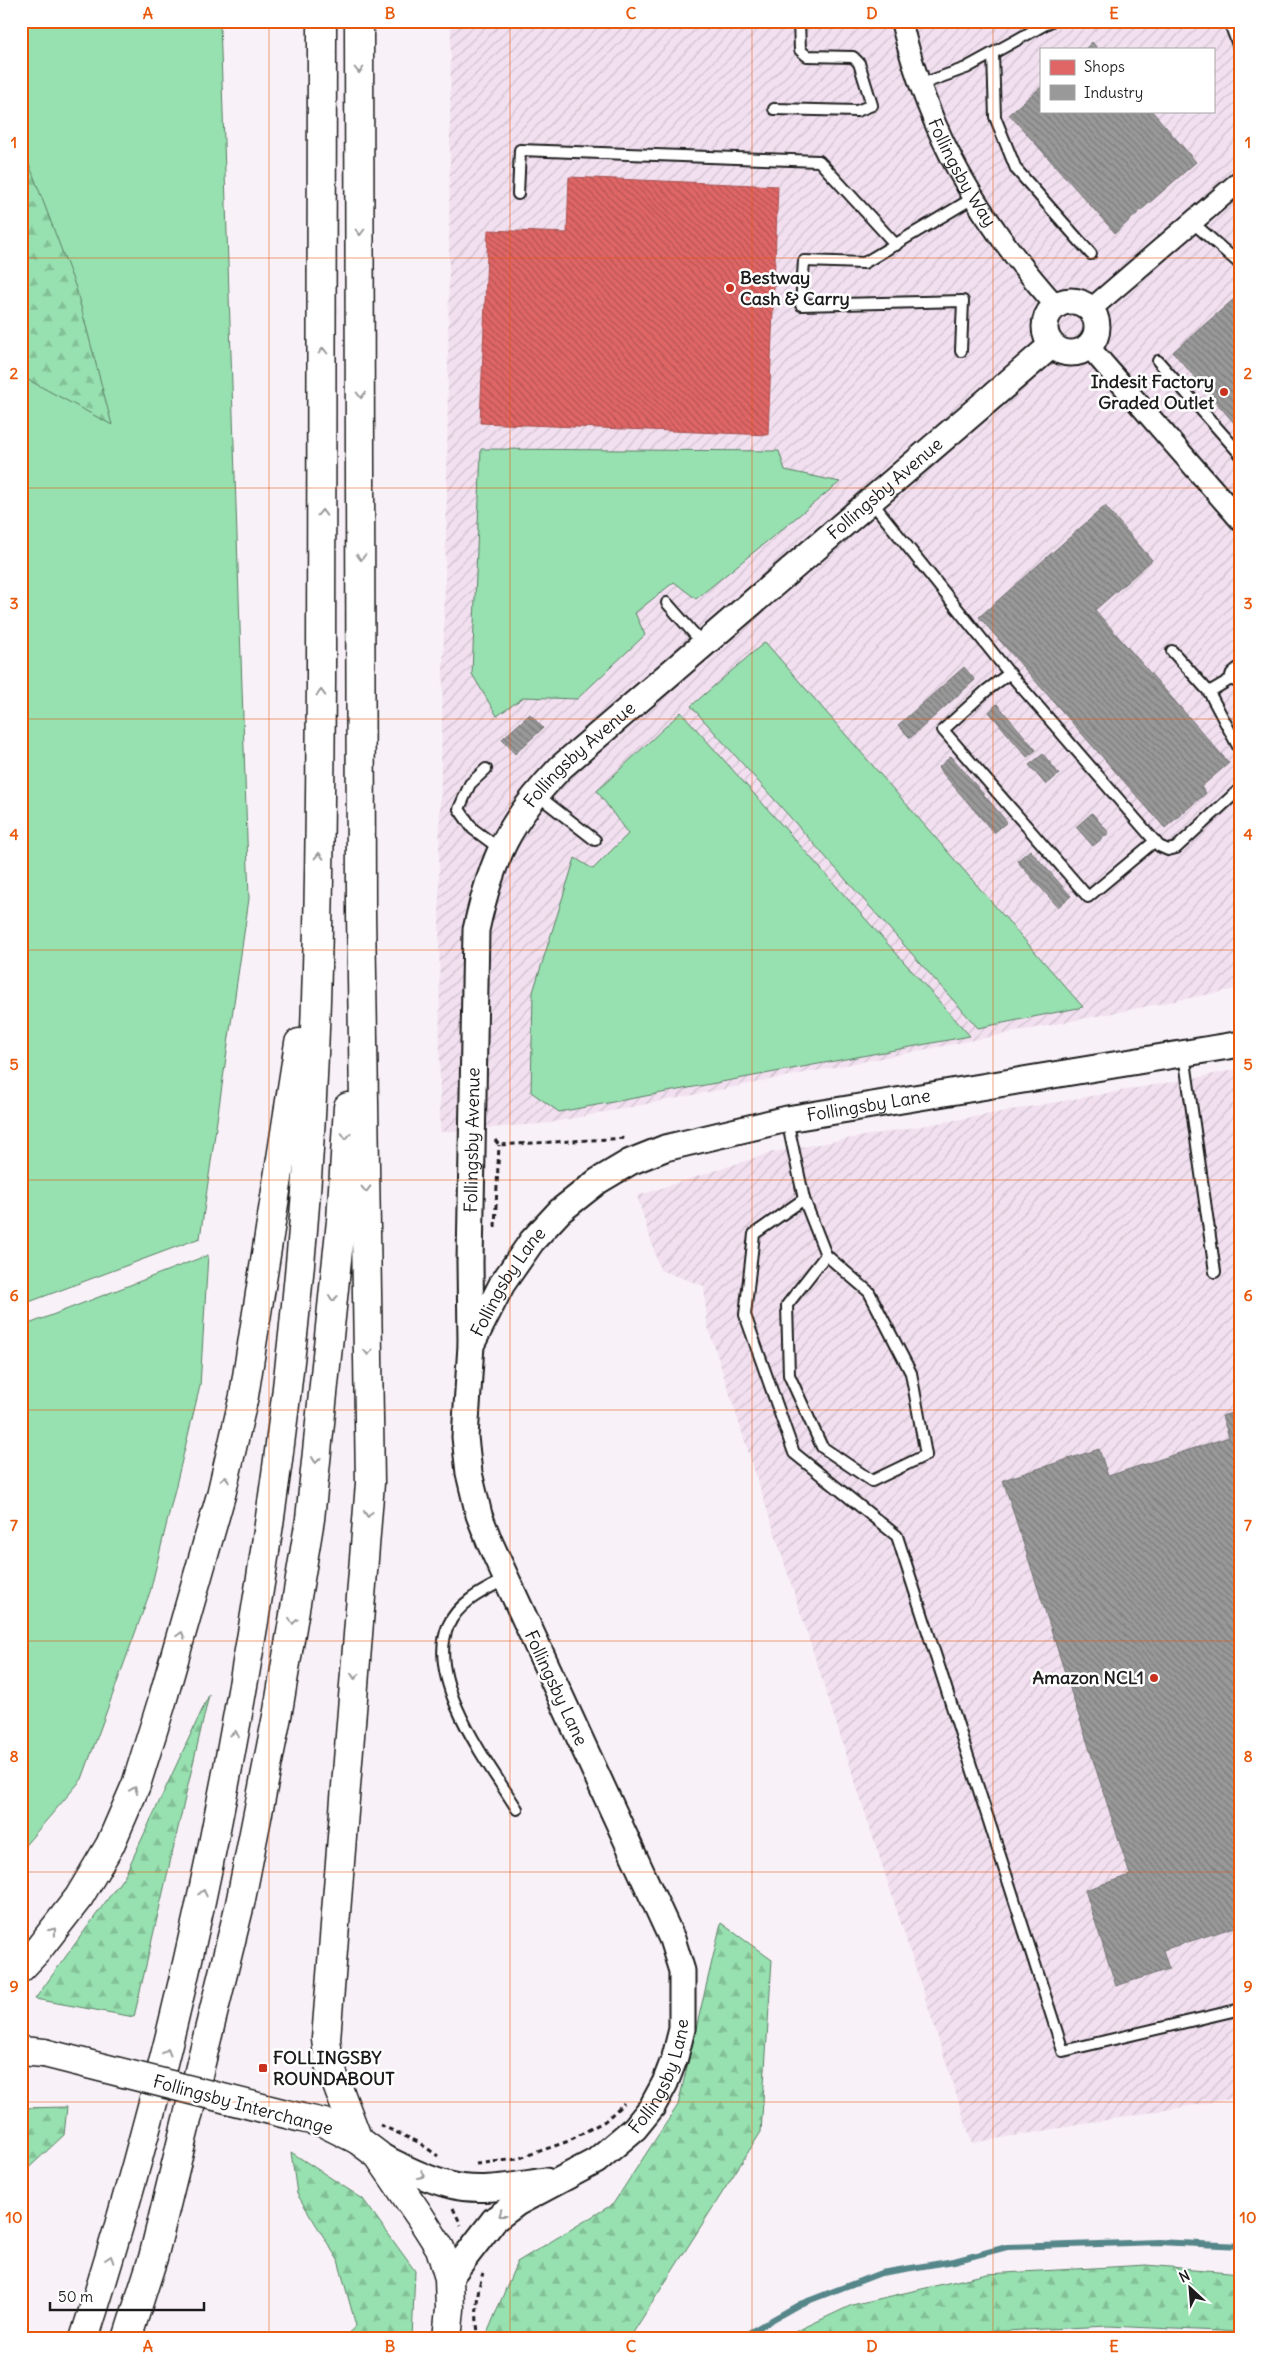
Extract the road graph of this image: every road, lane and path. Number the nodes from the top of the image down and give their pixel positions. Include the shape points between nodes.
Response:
1 (322, 21) edge
2 (359, 21) edge
3 (799, 21) edge
4 (901, 21) edge
5 (1051, 21) edge
6 (1229, 21) edge
7 (1241, 53) edge
8 (993, 54) junction
9 (919, 84) junction
10 (774, 109) dead end
11 (1241, 180) edge
12 (518, 194) dead end
13 (973, 198) junction
14 (1192, 222) junction
15 (896, 245) junction
16 (1091, 254) dead end
17 (1241, 265) edge
18 (1056, 306) junction
19 (1092, 309) junction
20 (1052, 345) junction
21 (1088, 347) junction
22 (962, 351) dead end
23 (1158, 361) dead end
24 (1241, 455) edge
25 (870, 500) junction
26 (1238, 513) edge
27 (667, 603) dead end
28 (703, 644) junction
29 (1172, 651) dead end
30 (1010, 673) junction
31 (1239, 674) edge
32 (1209, 692) junction
33 (1241, 752) edge
34 (486, 769) dead end
35 (1241, 788) edge
36 (536, 793) junction
37 (595, 840) dead end
38 (1155, 841) junction
39 (500, 849) junction
40 (319, 905) junction
41 (361, 913) junction
42 (1241, 1044) edge
43 (1184, 1054) junction
44 (787, 1119) junction
45 (632, 1137) dead end
46 (499, 1145) dead end
47 (804, 1199) junction
48 (826, 1255) junction
49 (1215, 1272) dead end
50 (471, 1345) junction
51 (506, 1579) junction
52 (517, 1809) dead end
53 (21, 1968) edge
54 (1241, 2009) edge
55 (33, 2052) edge
56 (629, 2098) dead end
57 (347, 2115) junction
58 (368, 2147) junction
59 (439, 2157) dead end
60 (471, 2164) dead end
61 (558, 2180) junction
62 (452, 2186) junction
63 (476, 2243) junction
64 (449, 2278) junction
65 (84, 2339) edge
66 (127, 2339) edge
67 (447, 2339) edge
68 (479, 2339) edge

40 -> 1 main road
2 -> 41 main road
3 - 10 lane via 800,50 807,56 853,57 872,105 857,111
4 - 9 street, Follingsby Way
5 - 8 lane
6 - 7 lane
8 - 9 lane via 966,68
8 - 16 lane via 995,117 1016,169
9 - 13 street, Follingsby Way via 939,135
11 - 14 street
12 - 15 lane via 520,150 819,162
13 - 15 lane
13 - 18 street, Follingsby Way via 1017,262
14 - 17 lane
14 - 19 street
15 - 22 lane via 864,263 804,261 801,305 963,301
18 - 19 street via 1072,300
18 - 20 street via 1047,316 1045,326 1046,336
19 - 21 street via 1098,327 1096,338
20 - 21 street via 1071,353
20 - 25 street, Follingsby Avenue
21 - 26 street
23 - 24 lane
25 - 28 street, Follingsby Avenue
25 - 30 lane
27 - 28 lane
28 - 36 street, Follingsby Avenue via 561,767
29 - 32 lane
30 - 38 lane
30 - 38 lane via 943,730 1069,876 1088,898
31 - 32 lane
32 - 33 lane
34 - 39 lane via 470,784 459,809 473,829
35 - 38 lane via 1176,848 1168,850
36 - 37 lane
36 - 39 street, Follingsby Avenue via 515,821
39 - 50 street, Follingsby Avenue via 484,893 476,930
53 -> 40 main road via 79,1897 110,1845 136,1785 221,1495 244,1396 258,1313
65 -> 40 main road via 117,2236 170,2041 214,1842 270,1529 293,1336 311,1119
41 -> 57 main road via 370,1483 326,2040 328,2064
41 -> 66 main road via 341,1221 310,1519 278,1710 240,1904 154,2258
42 - 43 street, Follingsby Lane
43 - 44 street, Follingsby Lane
43 - 49 lane
44 - 47 lane
44 - 50 street, Follingsby Lane via 665,1148 630,1162 598,1181 560,1211 532,1241 502,1284
45 - 46 path
47 - 48 lane
47 - 54 lane via 754,1234 745,1315 794,1453 897,1536 1062,2052
48 - 48 lane via 869,1292 910,1373 926,1455 872,1481 822,1447 788,1375 787,1305
50 - 51 street, Follingsby Lane via 465,1437 468,1473 479,1516
51 - 52 lane via 470,1600 457,1612 448,1626 444,1649 449,1691 458,1712
51 - 61 street, Follingsby Lane via 672,1939 682,1972 682,2029 665,2083 652,2107 617,2146 596,2162
55 - 58 main road, Follingsby Interchange, bridge via 324,2124
56 - 60 path via 605,2121 566,2142 517,2159
57 - 58 main road
57 - 59 path via 376,2123 418,2142
58 -> 62 street, Follingsby Lane via 432,2180
58 - 64 main road via 440,2248
61 - 62 street, Follingsby Lane via 488,2188
61 -> 63 street, Follingsby Lane via 494,2220
62 - 63 path via 451,2204 465,2235
63 - 64 street, Follingsby Lane
63 - 68 path via 489,2252 479,2286
64 - 67 main road

